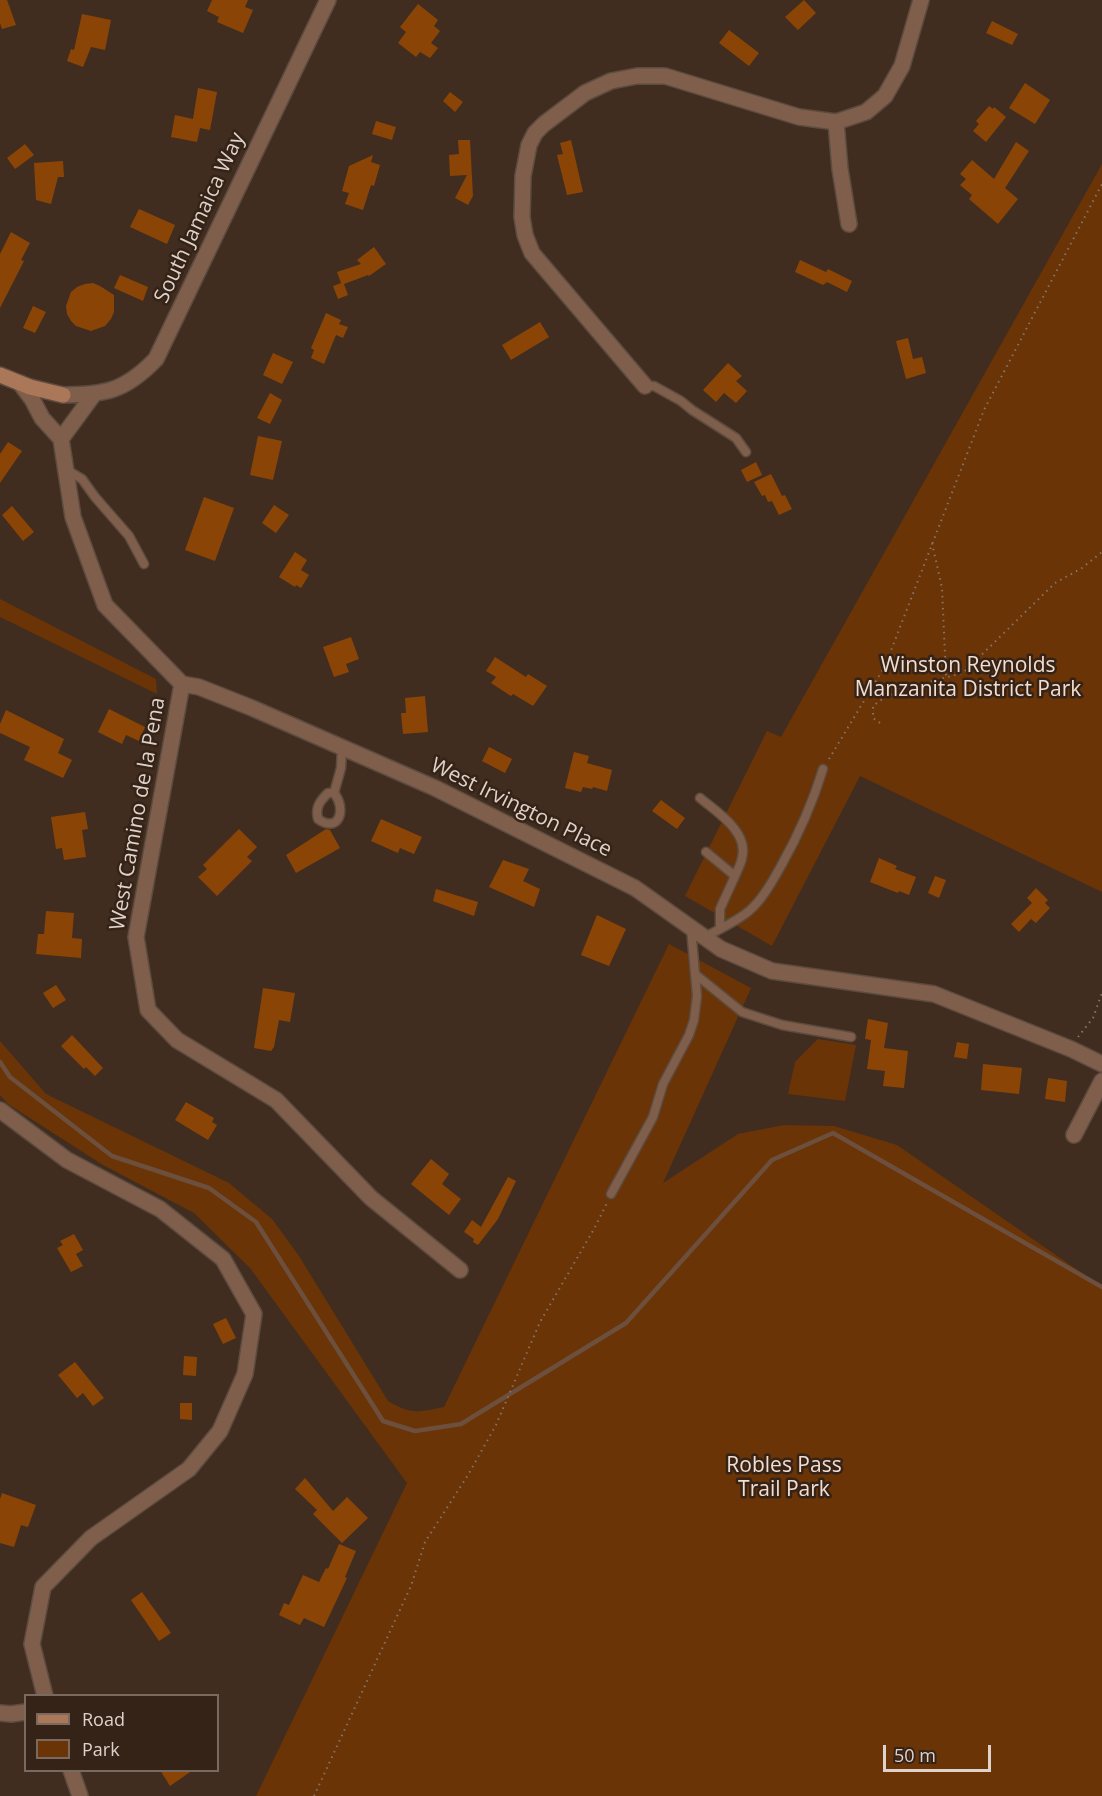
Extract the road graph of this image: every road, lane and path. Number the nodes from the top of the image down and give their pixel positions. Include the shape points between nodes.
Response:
1 (328, 0) edge
2 (921, 0) edge
3 (836, 123) junction
4 (1102, 184) edge
5 (849, 224) dead end
6 (0, 375) edge
7 (20, 383) junction
8 (645, 386) joint
9 (94, 394) junction
10 (61, 439) junction
11 (746, 452) dead end
12 (65, 469) junction
13 (932, 542) junction
14 (1102, 552) edge
15 (144, 564) dead end
16 (946, 677) junction
17 (182, 684) junction
18 (880, 723) dead end
19 (342, 747) junction
20 (823, 769) joint
21 (334, 793) dead end
22 (700, 798) dead end
23 (706, 852) dead end
24 (735, 876) junction
25 (691, 928) junction
26 (720, 929) junction
27 (705, 938) junction
28 (695, 974) junction
29 (1102, 993) edge
30 (850, 1036) dead end
31 (1071, 1048) junction
32 (1102, 1064) edge
33 (1102, 1081) edge
34 (0, 1110) edge
35 (1074, 1135) dead end
36 (611, 1194) joint
37 (460, 1270) dead end
38 (45, 1694) edge
39 (24, 1712) edge
40 (0, 1713) edge
41 (72, 1772) edge
42 (80, 1796) edge
43 (314, 1796) edge

1 - 9 street, South Jamaica Way via 156,359 129,383
2 - 3 street via 902,66 885,96 866,112
3 - 5 street
3 - 8 street via 798,117 665,76 637,76 611,81 585,93 535,133 523,176 522,217 532,253
4 - 13 path via 984,410
6 - 7 street
7 - 9 street, South Jamaica Way via 63,394
7 - 10 street
8 - 11 lane via 654,386 681,401 736,438
9 - 10 street
10 - 12 street
12 - 15 lane via 82,479 129,536
12 - 17 street via 73,517 105,605
13 - 16 path via 942,588
13 - 20 path via 885,666
14 - 16 path via 1055,583 963,673
16 - 18 path via 885,697 873,706 873,718
17 - 19 street, West Irvington Place via 199,687
17 - 37 street, West Camino de la Pena via 136,937 148,1010 177,1040 276,1100 372,1198
19 - 21 lane
19 - 25 street, West Irvington Place via 435,788 634,888
20 - 26 lane via 801,831 774,878 750,911
22 - 24 lane via 725,818 740,838 743,857
23 - 24 lane
24 - 26 lane via 720,909
25 - 27 street, West Irvington Place
25 - 28 lane
26 - 27 lane
27 - 31 street, West Irvington Place via 772,970 934,994
28 - 30 lane via 742,1012 782,1025
28 - 36 lane via 697,996 689,1035 663,1084 653,1117
29 - 31 path via 1093,1018
31 - 32 street, West Irvington Place
33 - 35 street
34 - 38 street via 67,1160 160,1209 223,1259 254,1314 245,1374 220,1431 189,1469 91,1538 44,1587 32,1644
36 - 43 path via 540,1322 496,1425 425,1542 411,1586
39 - 40 street
41 - 42 street

